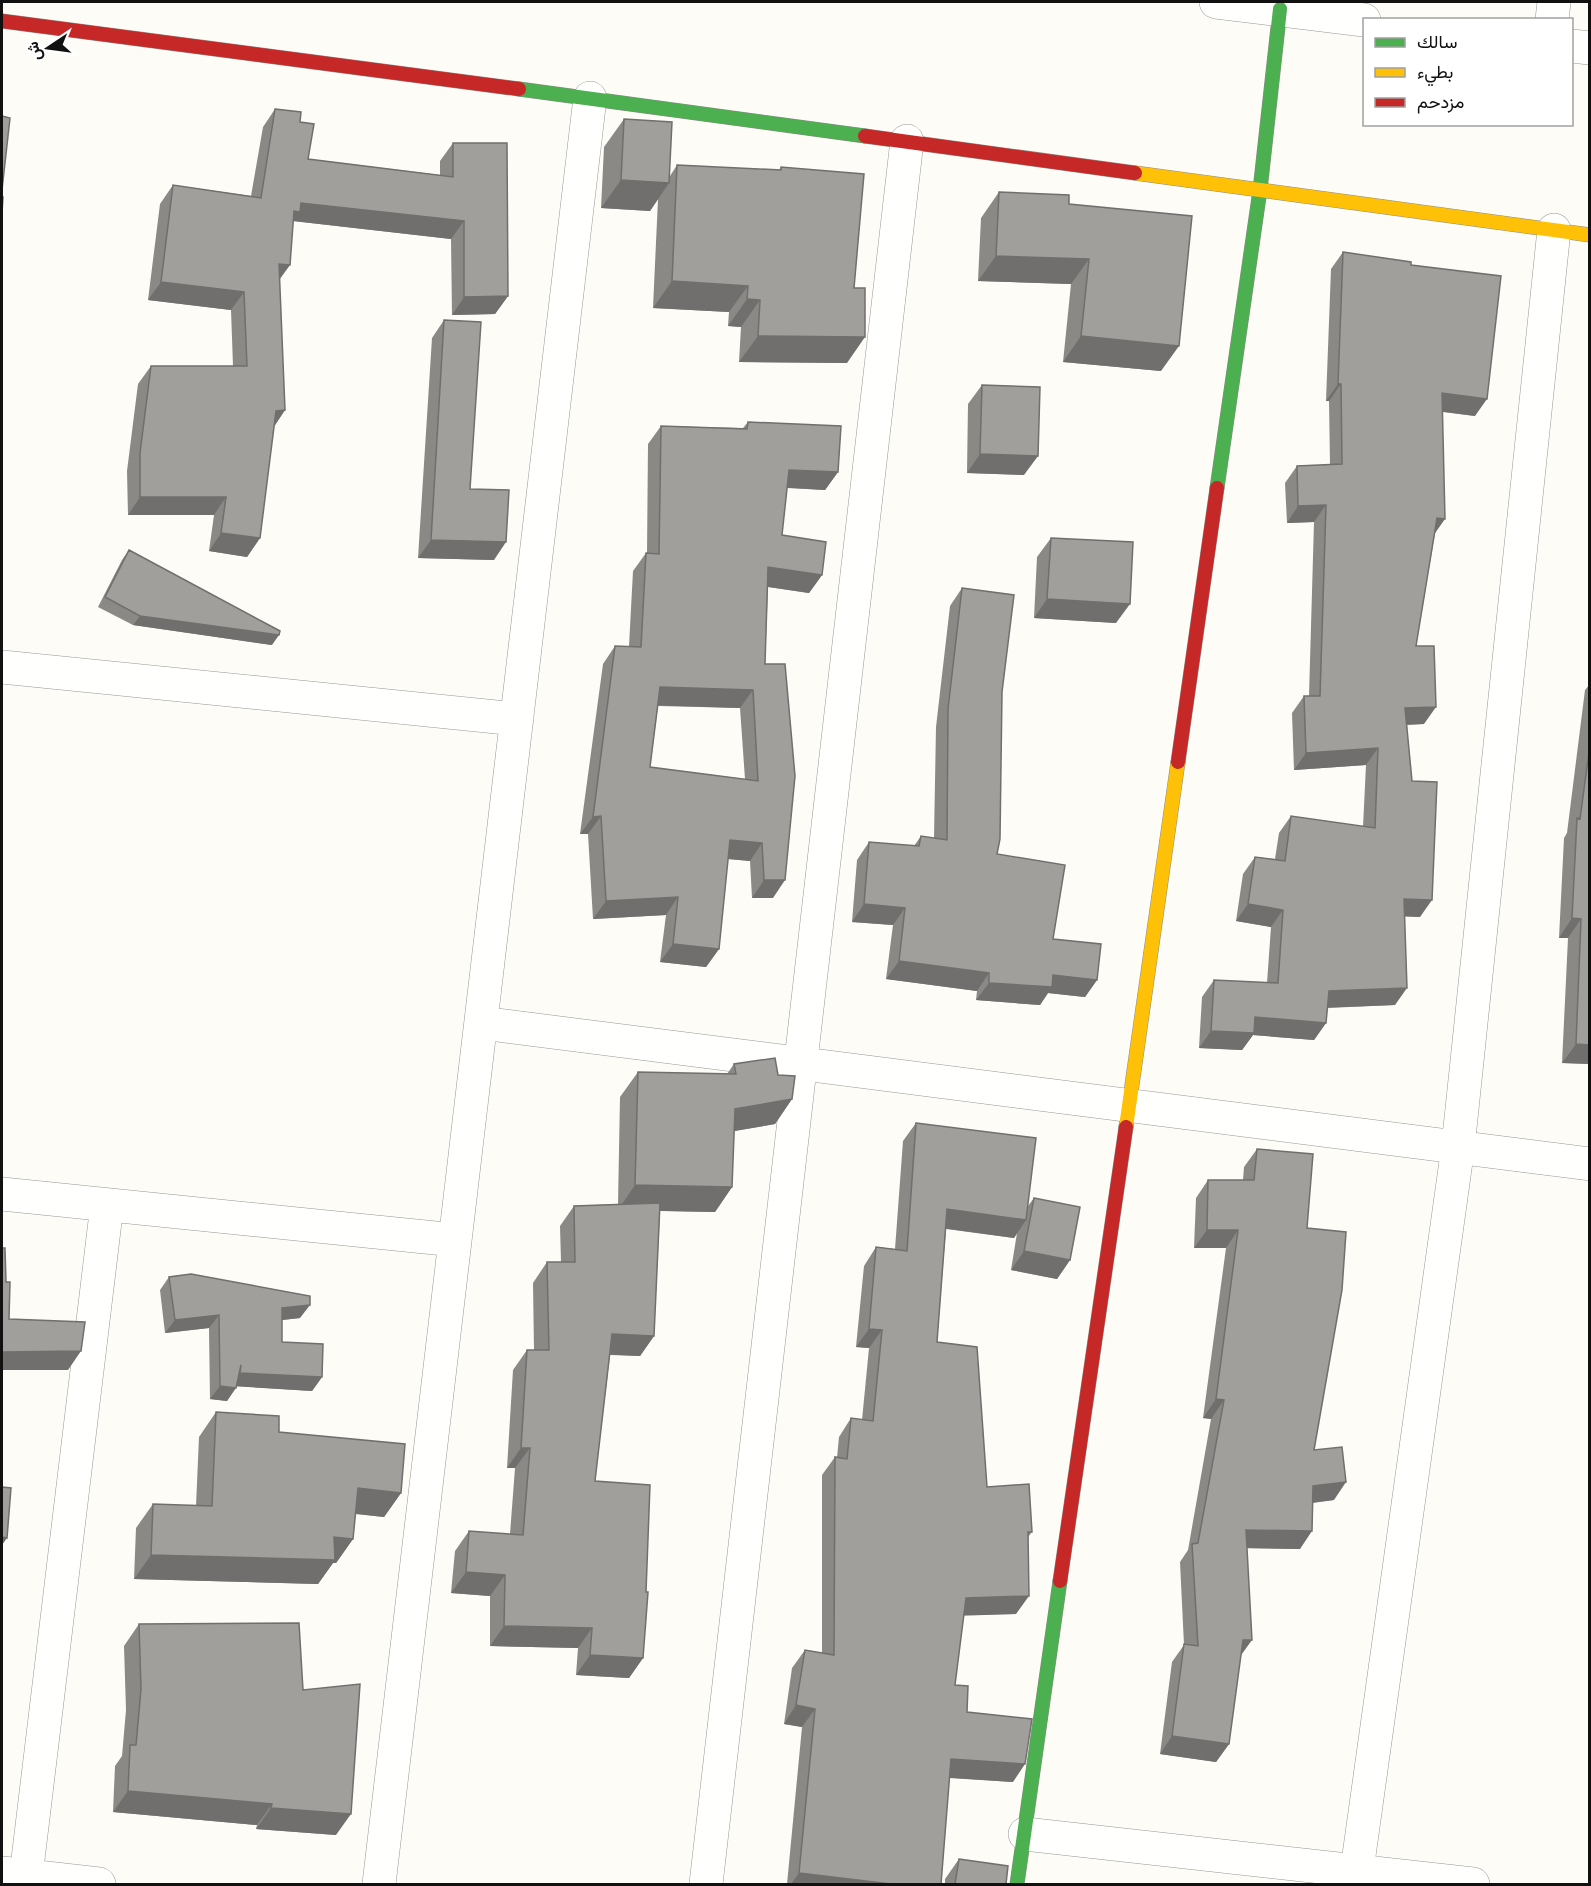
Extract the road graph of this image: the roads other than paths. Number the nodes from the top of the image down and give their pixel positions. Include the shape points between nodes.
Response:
1 (1222, 2) edge
2 (1554, 2) edge
3 (1280, 9) junction
4 (1552, 18) edge
5 (1363, 20) edge
6 (2, 21) edge
7 (1573, 46) edge
8 (1590, 48) edge
9 (590, 98) junction
10 (907, 141) junction
11 (1260, 190) junction
12 (1554, 230) junction
13 (1590, 235) edge
14 (2, 667) edge
15 (517, 719) junction
16 (481, 1023) junction
17 (801, 1064) junction
18 (1130, 1106) junction
19 (1458, 1147) junction
20 (1590, 1164) edge
21 (2, 1194) edge
22 (107, 1205) junction
23 (455, 1240) junction
24 (1025, 1834) junction
25 (18, 1878) edge
26 (1356, 1878) edge
27 (99, 1884) edge
28 (379, 1884) edge
29 (706, 1884) edge
30 (1017, 1884) edge
31 (1473, 1884) edge

1 - 3 street
2 - 4 street
3 - 5 street
3 - 11 street
6 - 9 street
7 - 8 street
9 - 10 street
9 - 15 street
10 - 11 street
10 - 17 street
11 - 12 street
11 - 18 street
12 - 13 street
12 - 19 street
14 - 15 street
15 - 16 street
16 - 17 street
16 - 23 street
17 - 18 street
17 - 29 street
18 - 19 street
18 - 24 street
19 - 20 street
19 - 26 street
21 - 22 street
22 - 23 street
22 - 25 street
23 - 28 street
24 - 26 street
24 - 30 street
25 - 27 street
26 - 31 street

